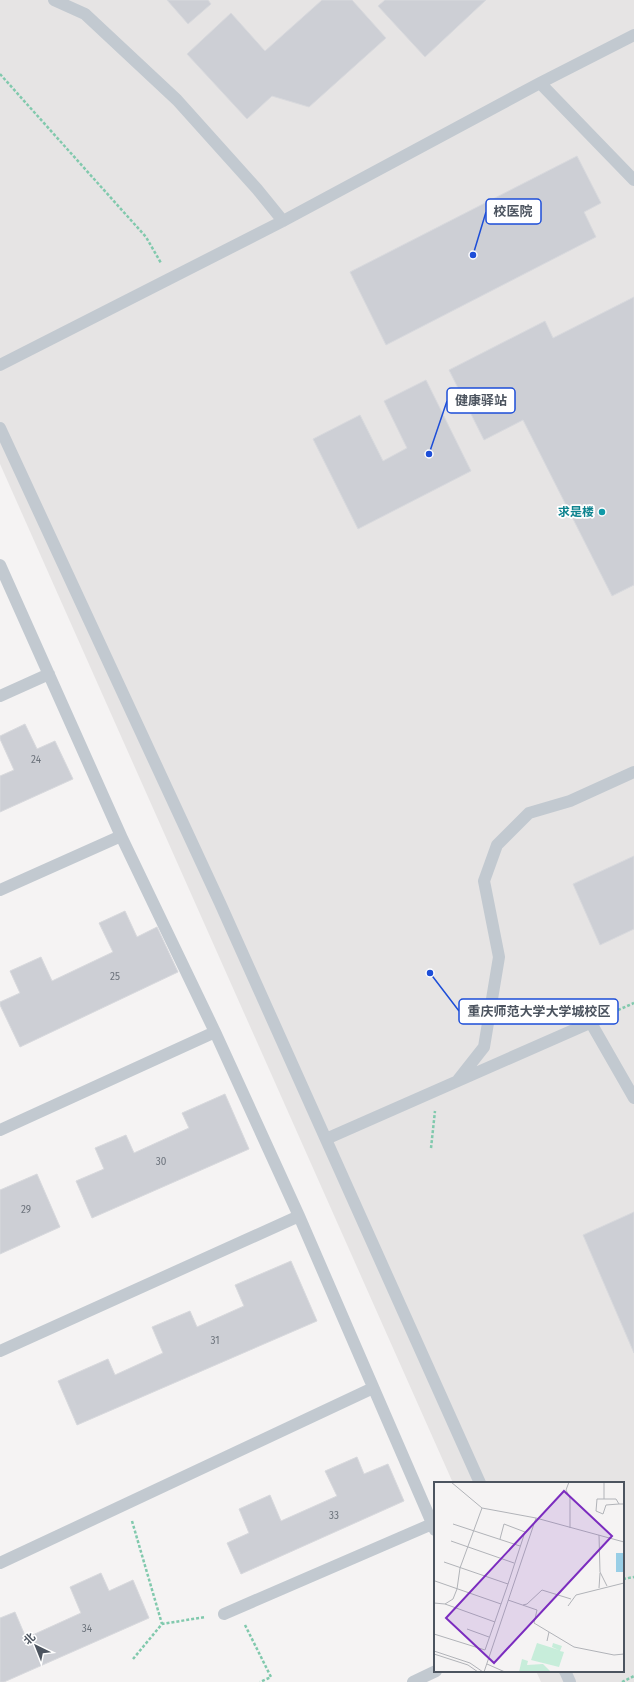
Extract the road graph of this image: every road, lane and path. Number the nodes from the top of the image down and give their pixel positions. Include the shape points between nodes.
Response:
1 (54, 0) edge
2 (634, 35) edge
3 (0, 74) edge
4 (540, 83) junction
5 (634, 180) edge
6 (283, 222) junction
7 (170, 279) junction
8 (0, 365) edge
9 (0, 428) edge
10 (0, 565) edge
11 (49, 674) junction
12 (0, 696) edge
13 (634, 772) edge
14 (121, 836) junction
15 (0, 890) edge
16 (215, 1032) junction
17 (458, 1080) junction
18 (438, 1089) junction
19 (634, 1098) edge
20 (0, 1130) edge
21 (326, 1139) junction
22 (430, 1148) dead end
23 (299, 1216) junction
24 (0, 1351) edge
25 (373, 1388) junction
26 (480, 1482) edge
27 (126, 1503) junction
28 (434, 1527) edge
29 (0, 1563) edge
30 (634, 1577) edge
31 (624, 1579) edge
32 (237, 1608) junction
33 (224, 1614) joint
34 (162, 1624) junction
35 (133, 1659) dead end
36 (434, 1672) edge
37 (565, 1672) edge
38 (634, 1676) edge
39 (260, 1682) edge
40 (413, 1682) edge
41 (570, 1682) edge
42 (622, 1682) edge

1 - 6 lane via 85,14 177,100 257,189
2 - 4 lane
3 - 7 path via 146,237
4 - 5 lane
4 - 6 lane
6 - 7 lane
7 - 8 lane
9 - 21 lane via 220,903
10 - 11 lane
11 - 12 lane
11 - 14 lane
13 - 17 lane via 570,801 529,813 497,845 484,881 499,957 484,1047
14 - 15 lane
14 - 16 lane
16 - 20 lane
16 - 23 lane
17 - 18 lane
17 - 19 lane via 596,1020
18 - 21 lane
18 - 22 path
21 - 26 lane
23 - 24 lane
23 - 25 lane
25 - 27 lane
25 - 28 lane
27 - 29 lane
27 - 34 path
28 - 32 lane
30 - 31 path
32 - 33 lane
32 - 39 path via 271,1677
33 - 34 path
34 - 35 path
36 - 40 lane
37 - 41 lane
38 - 42 path

